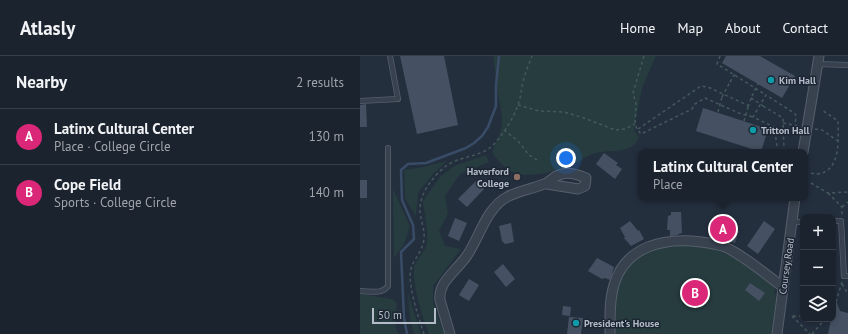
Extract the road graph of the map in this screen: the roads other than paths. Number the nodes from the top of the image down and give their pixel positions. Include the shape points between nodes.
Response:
1 (390, 56) edge
2 (818, 60) edge
3 (848, 65) edge
4 (360, 101) edge
5 (388, 148) dead end
6 (803, 149) edge
7 (547, 184) dead end
8 (794, 201) edge
9 (836, 221) edge
10 (791, 222) junction
11 (800, 222) edge
12 (846, 276) edge
13 (783, 287) junction
14 (360, 291) edge
15 (450, 334) edge
16 (610, 334) edge
17 (777, 334) edge

1 - 4 lane via 398,99
2 - 3 lane
2 - 6 street
5 - 14 lane via 388,286 380,292
7 - 15 street via 506,197 496,205 472,249 442,286 440,300
8 - 10 street, Coursey Road
9 - 12 lane via 841,221
10 - 11 lane
10 - 13 street, Coursey Road
13 - 16 street via 724,247 688,240 657,243 639,251 617,277 612,296
13 - 17 street, Coursey Road

